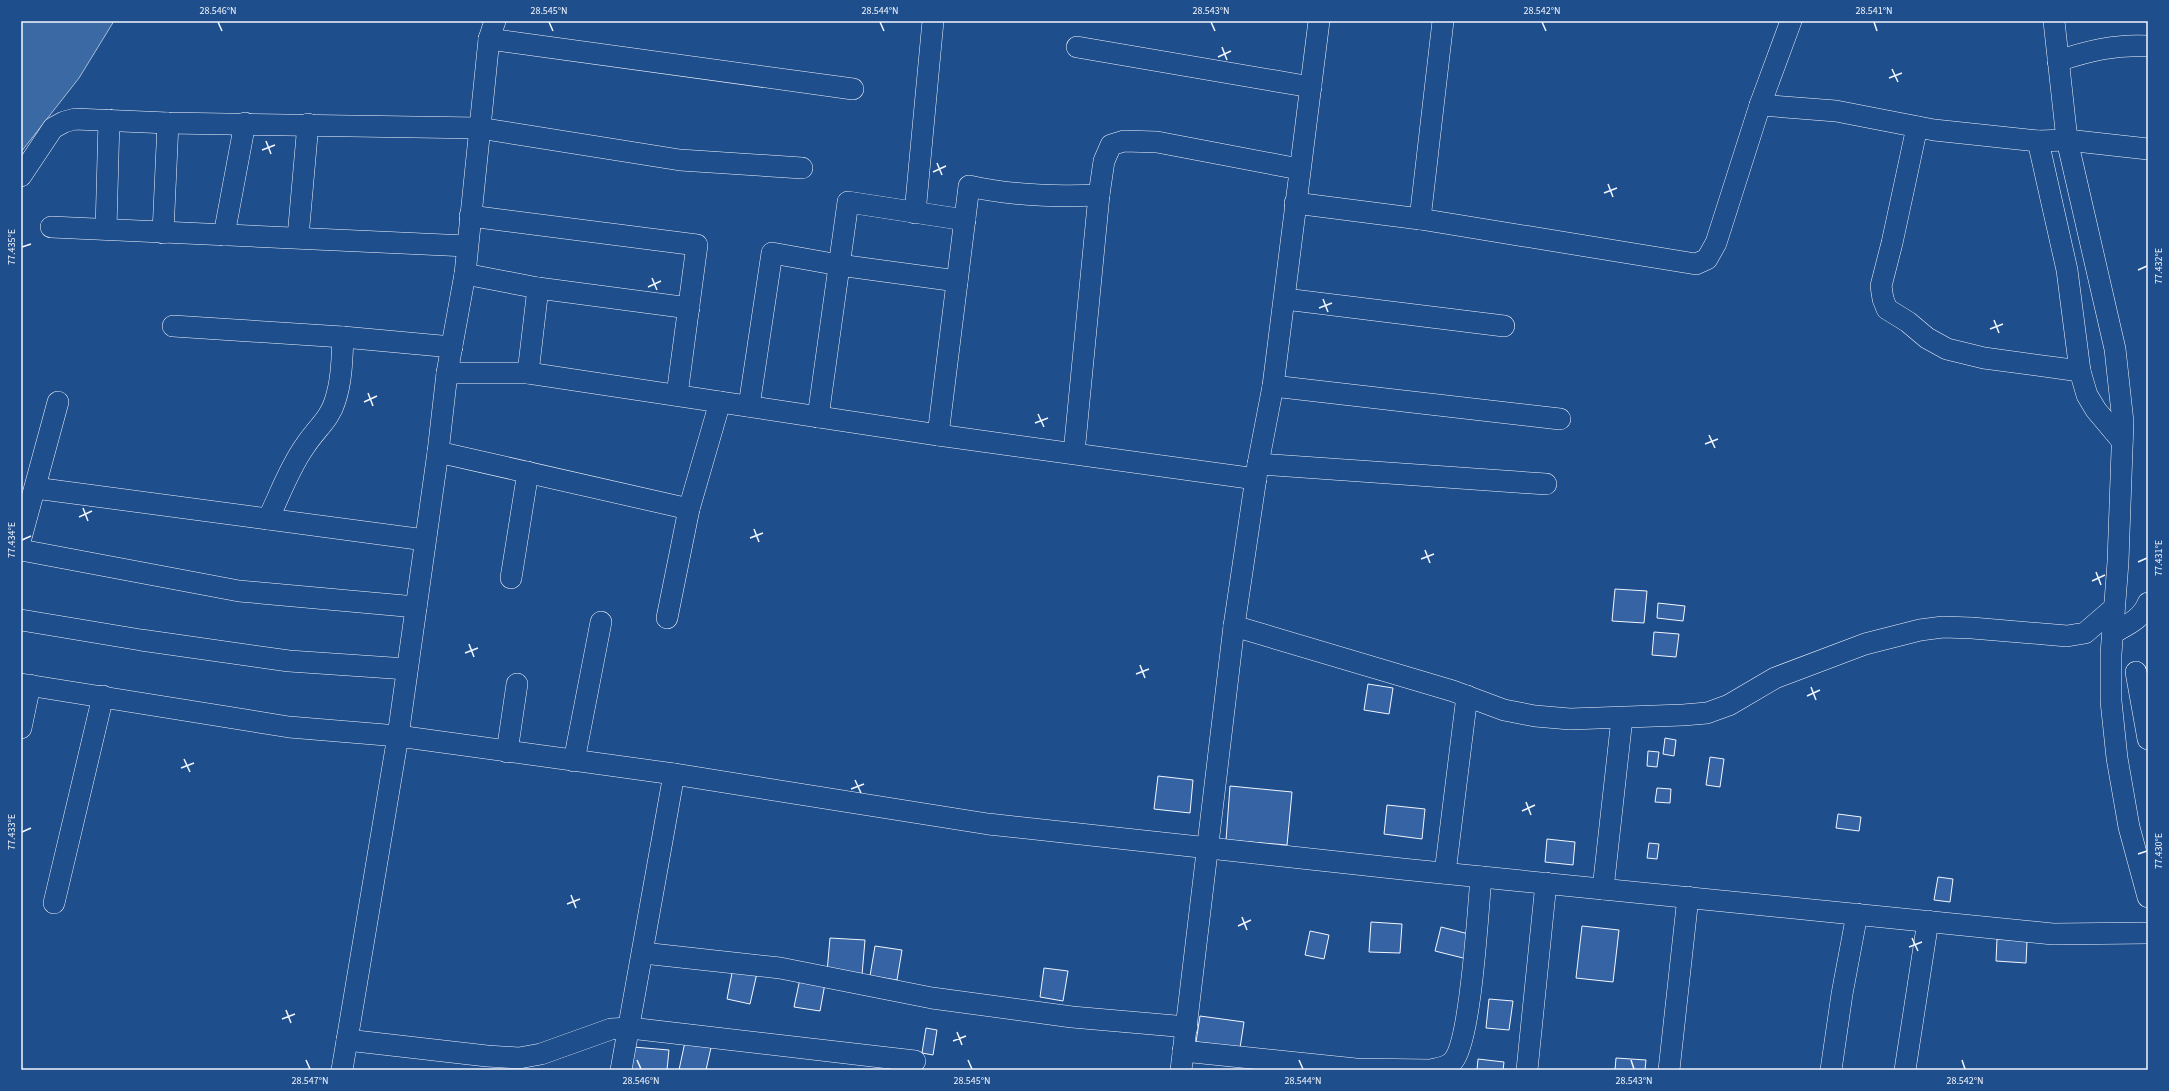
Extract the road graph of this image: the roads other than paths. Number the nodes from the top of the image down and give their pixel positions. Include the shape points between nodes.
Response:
1 (933, 21) edge
2 (1319, 21) edge
3 (1443, 21) edge
4 (1791, 21) edge
5 (2054, 21) edge
6 (492, 30) edge
7 (2148, 46) edge
8 (1077, 47) dead end
9 (2058, 61) junction
10 (1311, 87) junction
11 (853, 89) dead end
12 (1760, 105) junction
13 (109, 120) junction
14 (168, 123) junction
15 (245, 123) junction
16 (308, 124) junction
17 (1917, 127) junction
18 (479, 128) junction
19 (2067, 140) junction
20 (2038, 141) junction
21 (2148, 149) edge
22 (802, 168) dead end
23 (1299, 169) junction
24 (21, 176) edge
25 (1099, 195) junction
26 (1295, 203) junction
27 (915, 213) junction
28 (470, 216) junction
29 (1420, 219) junction
30 (965, 220) junction
31 (51, 227) dead end
32 (106, 229) junction
33 (163, 233) junction
34 (224, 235) junction
35 (298, 237) junction
36 (467, 246) junction
37 (839, 265) junction
38 (465, 274) junction
39 (957, 281) junction
40 (538, 288) junction
41 (1285, 300) junction
42 (689, 308) junction
43 (174, 326) dead end
44 (1504, 326) dead end
45 (343, 337) junction
46 (452, 346) junction
47 (2080, 371) junction
48 (446, 373) junction
49 (528, 373) junction
50 (1273, 386) junction
51 (677, 395) junction
52 (58, 402) dead end
53 (720, 402) junction
54 (749, 406) junction
55 (818, 417) junction
56 (1560, 419) dead end
57 (938, 435) junction
58 (2122, 441) junction
59 (438, 452) junction
60 (1074, 453) junction
61 (528, 472) junction
62 (1257, 472) junction
63 (1546, 484) dead end
64 (35, 488) junction
65 (689, 509) junction
66 (268, 519) junction
67 (21, 538) edge
68 (425, 540) junction
69 (21, 550) edge
70 (512, 578) dead end
71 (2148, 603) edge
72 (416, 607) junction
73 (2114, 608) junction
74 (667, 618) dead end
75 (21, 620) edge
76 (601, 622) dead end
77 (1234, 626) junction
78 (2113, 633) junction
79 (407, 669) junction
80 (2142, 672) edge
81 (2111, 673) junction
82 (26, 684) edge
83 (517, 684) dead end
84 (103, 696) junction
85 (1467, 696) junction
86 (1622, 718) junction
87 (21, 728) edge
88 (398, 736) junction
89 (2148, 739) edge
90 (507, 752) junction
91 (574, 761) junction
92 (674, 774) junction
93 (1206, 848) junction
94 (1445, 873) junction
95 (1482, 877) junction
96 (1546, 883) junction
97 (1603, 889) junction
98 (1688, 897) junction
99 (2148, 897) edge
100 (54, 903) dead end
101 (1857, 914) junction
102 (1928, 921) junction
103 (2148, 934) edge
104 (643, 953) junction
105 (1187, 1027) junction
106 (630, 1028) junction
107 (347, 1040) junction
108 (1182, 1060) edge
109 (915, 1061) dead end
110 (342, 1070) edge
111 (621, 1070) edge
112 (1528, 1070) edge
113 (1669, 1070) edge
114 (1831, 1070) edge
115 (1905, 1070) edge

1 - 27 street
2 - 10 street
3 - 29 street
4 - 12 street
5 - 9 street
6 - 11 street
6 - 18 street
7 - 9 street via 2109,47
8 - 10 street
9 - 19 street
10 - 23 street
12 - 17 street via 1836,111
12 - 29 street via 1716,243 1707,259 1696,264
13 - 14 street
13 - 24 street via 75,119 53,128
13 - 32 street
14 - 15 street
14 - 33 street
15 - 16 street
15 - 34 street
16 - 18 street
16 - 35 street
17 - 20 street
17 - 47 street via 1881,286 1887,309 1947,349 1984,358
18 - 22 street via 680,160
18 - 28 street
19 - 20 street
19 - 21 street
19 - 58 street via 2115,349 2123,422
20 - 47 street via 2067,270
23 - 25 street via 1156,142 1124,141 1111,145
23 - 26 street
25 - 30 street via 1059,197 1001,193 969,186
25 - 60 street
26 - 29 street
26 - 41 street
27 - 30 street
27 - 37 street via 848,202
28 - 36 street
28 - 42 street via 697,245
30 - 39 street
31 - 32 street
32 - 33 street
33 - 34 street
34 - 35 street
35 - 36 street
36 - 38 street
37 - 39 street
37 - 54 street via 772,253
37 - 55 street
38 - 40 street
38 - 46 street
39 - 57 street
40 - 42 street
40 - 49 street
41 - 44 street
41 - 50 street
42 - 51 street
43 - 45 street
45 - 46 street
45 - 66 street via 340,379 330,414 295,460
46 - 48 street
47 - 58 street via 2087,395
48 - 49 street
48 - 59 street
49 - 51 street
50 - 56 street
50 - 62 street
51 - 53 street
52 - 64 street
53 - 54 street
53 - 65 street
54 - 55 street
55 - 57 street
57 - 60 street
58 - 73 street
59 - 61 street
59 - 68 street
60 - 62 street
61 - 65 street
61 - 70 street
62 - 63 street
62 - 77 street
64 - 66 street
64 - 67 street
65 - 74 street
66 - 68 street
68 - 72 street
69 - 72 street via 239,591
71 - 78 street via 2145,612 2136,620
72 - 79 street
73 - 78 street
73 - 86 street via 2085,633 2067,636 1972,628 1943,627 1920,630 1865,644 1775,678 1729,705 1708,712
75 - 79 street via 289,662
76 - 91 street
77 - 85 street
77 - 93 street
78 - 81 street
79 - 88 street
80 - 81 street
80 - 89 street
81 - 99 street via 2117,758 2130,827
82 - 84 street
82 - 87 street
83 - 90 street
84 - 88 street via 289,727
84 - 100 street
85 - 86 street via 1504,710 1535,716 1570,719
85 - 94 street
86 - 97 street
88 - 90 street
88 - 107 street
90 - 91 street
91 - 92 street
92 - 93 street via 988,824
92 - 104 street
93 - 94 street
93 - 105 street
94 - 95 street
95 - 96 street
95 - 108 street via 1470,998 1459,1051 1453,1061 1443,1068 1356,1069
96 - 97 street
96 - 112 street
97 - 98 street
98 - 101 street
98 - 113 street
101 - 102 street
101 - 114 street
102 - 103 street via 2053,934
102 - 115 street
104 - 105 street via 780,968 932,998 1072,1016
104 - 106 street
105 - 108 street
106 - 107 street via 611,1029 541,1054 519,1058
106 - 109 street
106 - 111 street
107 - 110 street

